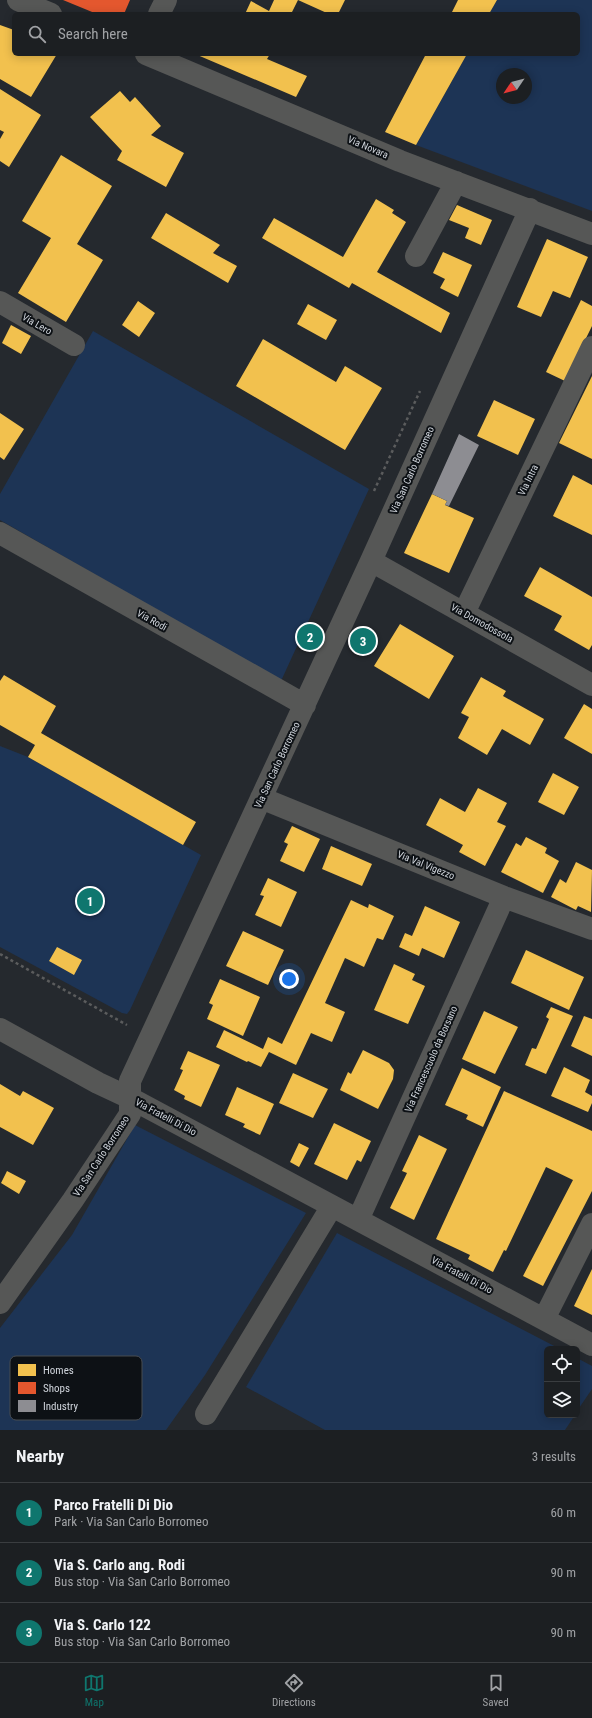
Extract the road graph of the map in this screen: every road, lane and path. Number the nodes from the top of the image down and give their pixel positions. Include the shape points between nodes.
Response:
1 (18, 0) edge
2 (166, 0) edge
3 (46, 12) edge
4 (160, 12) edge
5 (151, 56) edge
6 (456, 182) junction
7 (530, 209) junction
8 (592, 234) edge
9 (416, 256) dead end
10 (0, 302) edge
11 (74, 345) dead end
12 (592, 347) edge
13 (420, 390) dead end
14 (374, 491) dead end
15 (0, 533) edge
16 (371, 561) junction
17 (464, 613) junction
18 (592, 685) edge
19 (305, 705) junction
20 (261, 798) junction
21 (504, 897) junction
22 (592, 929) edge
23 (0, 954) edge
24 (127, 1025) dead end
25 (0, 1029) edge
26 (130, 1098) junction
27 (332, 1206) junction
28 (358, 1220) junction
29 (592, 1224) edge
30 (0, 1303) edge
31 (544, 1319) junction
32 (592, 1345) edge
33 (206, 1414) dead end

1 - 3 street
2 - 4 street
5 - 6 street, Via Novara
6 - 7 street, Via Novara
6 - 9 street
7 - 8 street, Via Novara
7 - 16 street, Via San Carlo Borromeo
10 - 11 street, Via Lero
12 - 17 street, Via Intra
13 - 14 path
15 - 19 street, Via Rodi
16 - 17 street, Via Domodossola
16 - 19 street, Via San Carlo Borromeo
17 - 18 street, Via Domodossola
19 - 20 street, Via San Carlo Borromeo
20 - 21 street, Via Val Vigezzo
20 - 26 street, Via San Carlo Borromeo via 130,1081
21 - 22 street, Via Val Vigezzo
21 - 28 street, Via Francescuolo da Borsano
23 - 24 path
25 - 26 street, Via Fratelli Di Dio
26 - 27 street, Via Fratelli Di Dio
26 - 30 street, Via San Carlo Borromeo via 128,1118
27 - 28 street, Via Fratelli Di Dio
27 - 33 street
28 - 31 street, Via Fratelli Di Dio
29 - 31 street
31 - 32 street, Via Fratelli Di Dio

